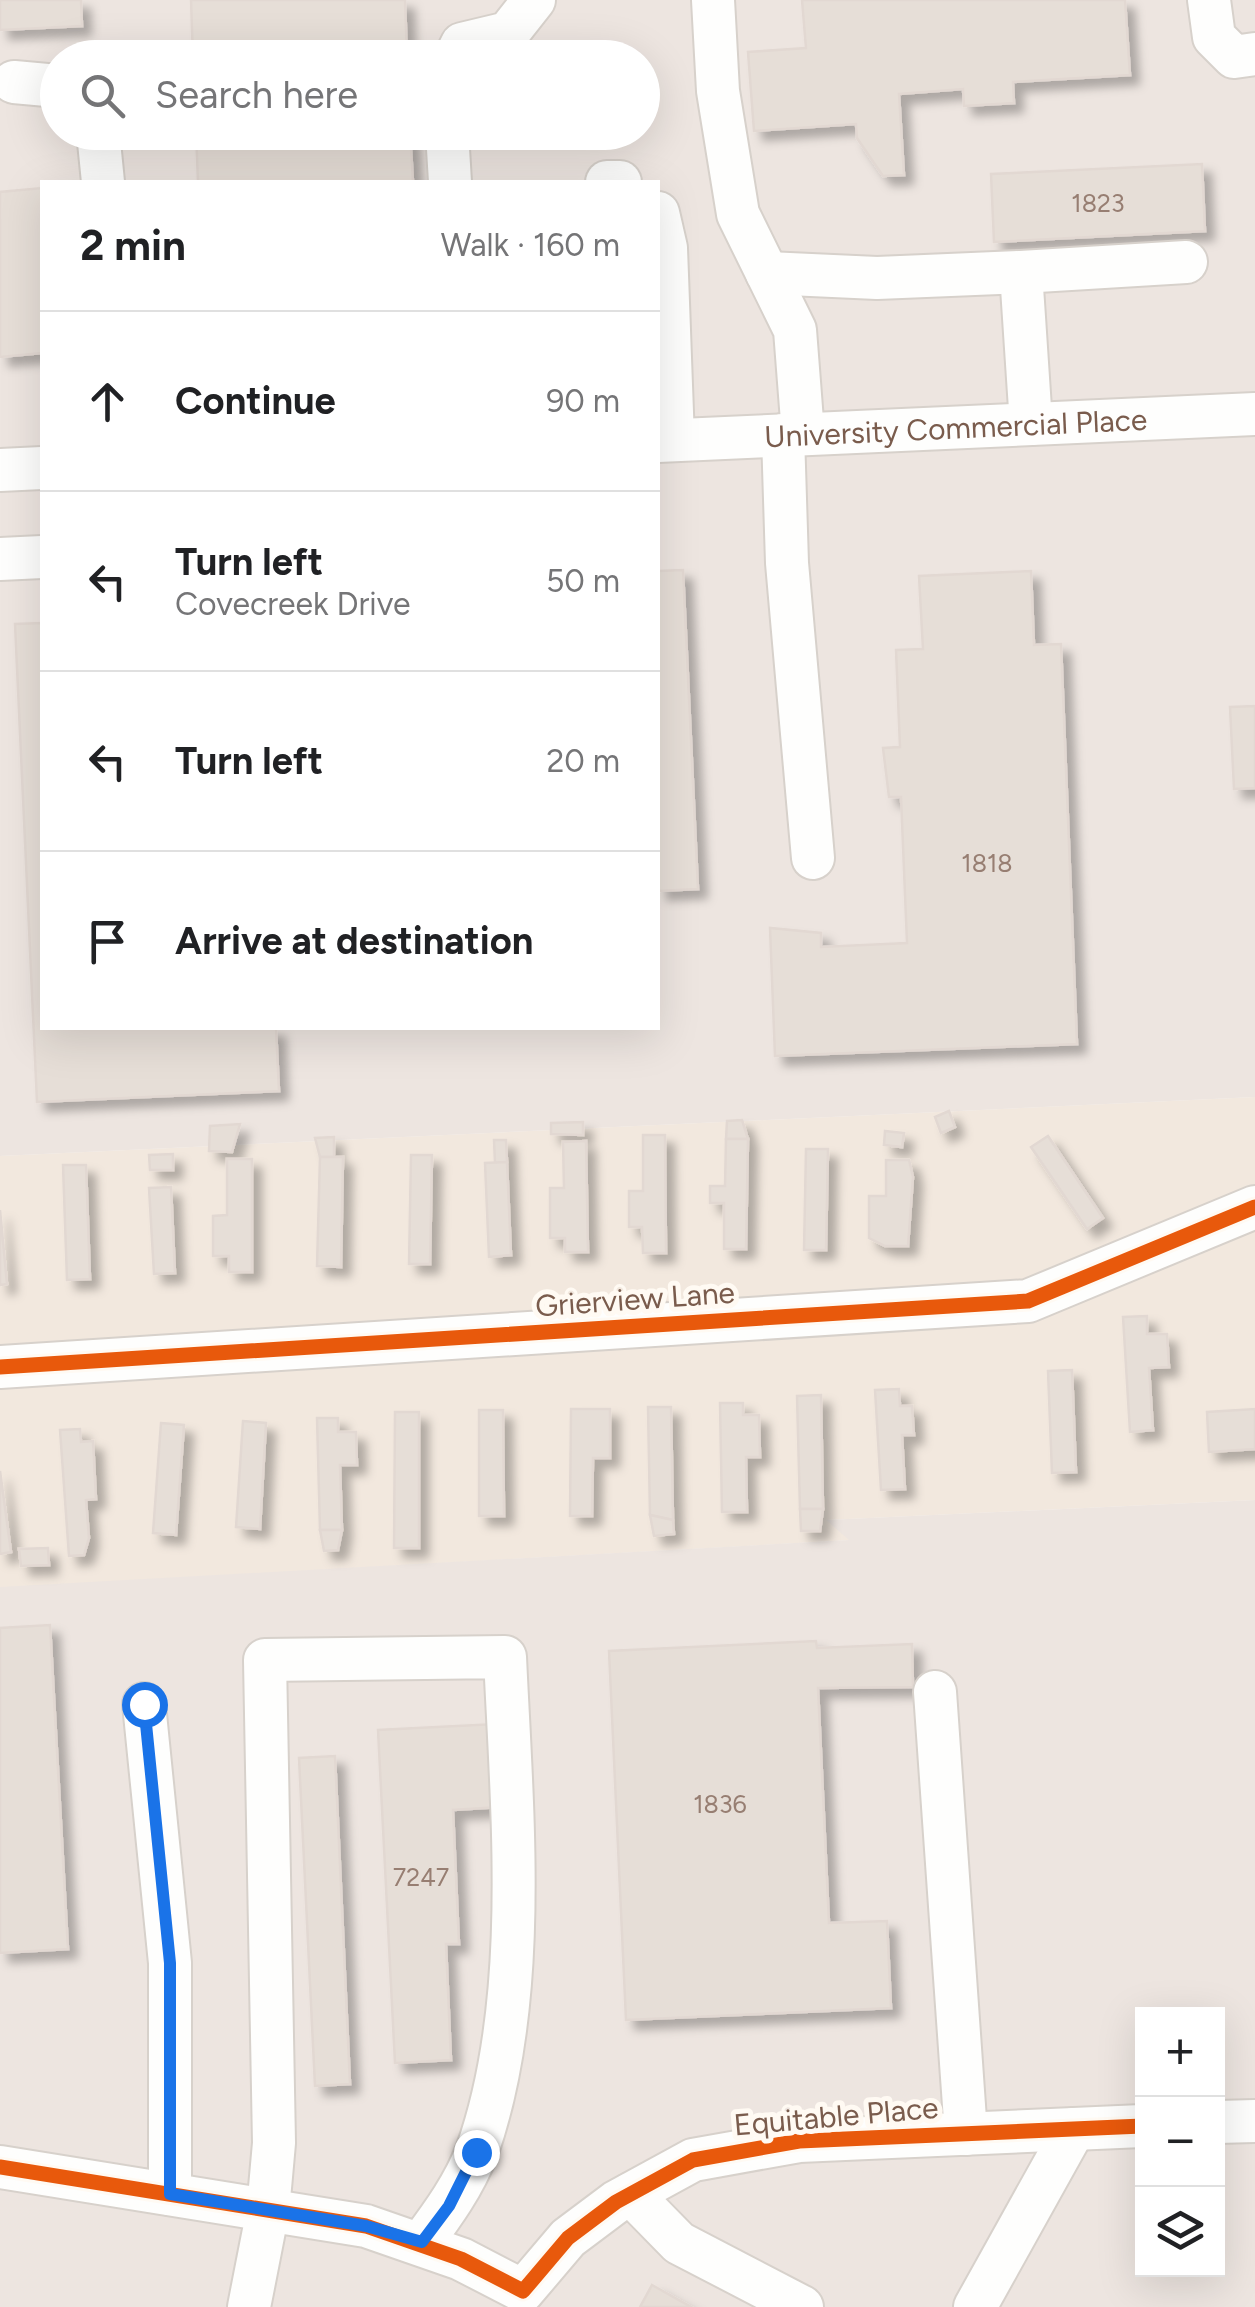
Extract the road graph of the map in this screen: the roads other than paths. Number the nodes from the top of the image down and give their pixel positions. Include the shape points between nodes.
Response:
1 (534, 0) edge
2 (713, 0) edge
3 (1209, 0) edge
4 (479, 40) edge
5 (1255, 54) edge
6 (14, 82) dead end
7 (40, 84) edge
8 (100, 150) edge
9 (448, 150) edge
10 (103, 180) edge
11 (450, 180) edge
12 (660, 222) edge
13 (1186, 262) dead end
14 (1022, 272) junction
15 (767, 273) junction
16 (1255, 414) edge
17 (1031, 424) junction
18 (793, 434) junction
19 (665, 441) edge
20 (40, 468) edge
21 (0, 470) edge
22 (40, 557) edge
23 (0, 558) edge
24 (813, 858) dead end
25 (1255, 1207) edge
26 (0, 1367) edge
27 (934, 1692) dead end
28 (144, 1704) dead end
29 (1255, 2121) edge
30 (1225, 2122) edge
31 (1135, 2126) edge
32 (1074, 2128) junction
33 (966, 2134) junction
34 (0, 2167) edge
35 (170, 2194) junction
36 (631, 2194) junction
37 (268, 2210) junction
38 (422, 2242) junction
39 (250, 2307) edge
40 (802, 2307) edge
41 (975, 2307) edge

1 - 4 street via 508,33
2 - 15 street via 718,90 738,214
3 - 5 street via 1214,38 1234,57
6 - 7 street
8 - 10 street
9 - 11 street
12 - 19 street via 666,248
13 - 14 street
14 - 15 street via 877,278
14 - 17 street
15 - 18 street via 795,330
16 - 17 street, University Commercial Place
17 - 18 street, University Commercial Place
18 - 19 street, University Commercial Place
18 - 24 street via 787,564
20 - 21 street
22 - 23 street
25 - 26 street, Grierview Lane via 1028,1301
27 - 33 street
28 - 35 street via 170,1963
29 - 30 street
31 - 32 street, Equitable Place
32 - 33 street, Equitable Place
32 - 41 street
33 - 36 street, Equitable Place via 755,2146 693,2160
34 - 35 street
35 - 37 street
36 - 38 street, Equitable Place via 568,2238 523,2291
36 - 40 street via 680,2243
37 - 38 street
37 - 38 street via 274,2143 264,1660 505,1657 514,1868 502,2047 476,2152
37 - 39 street

